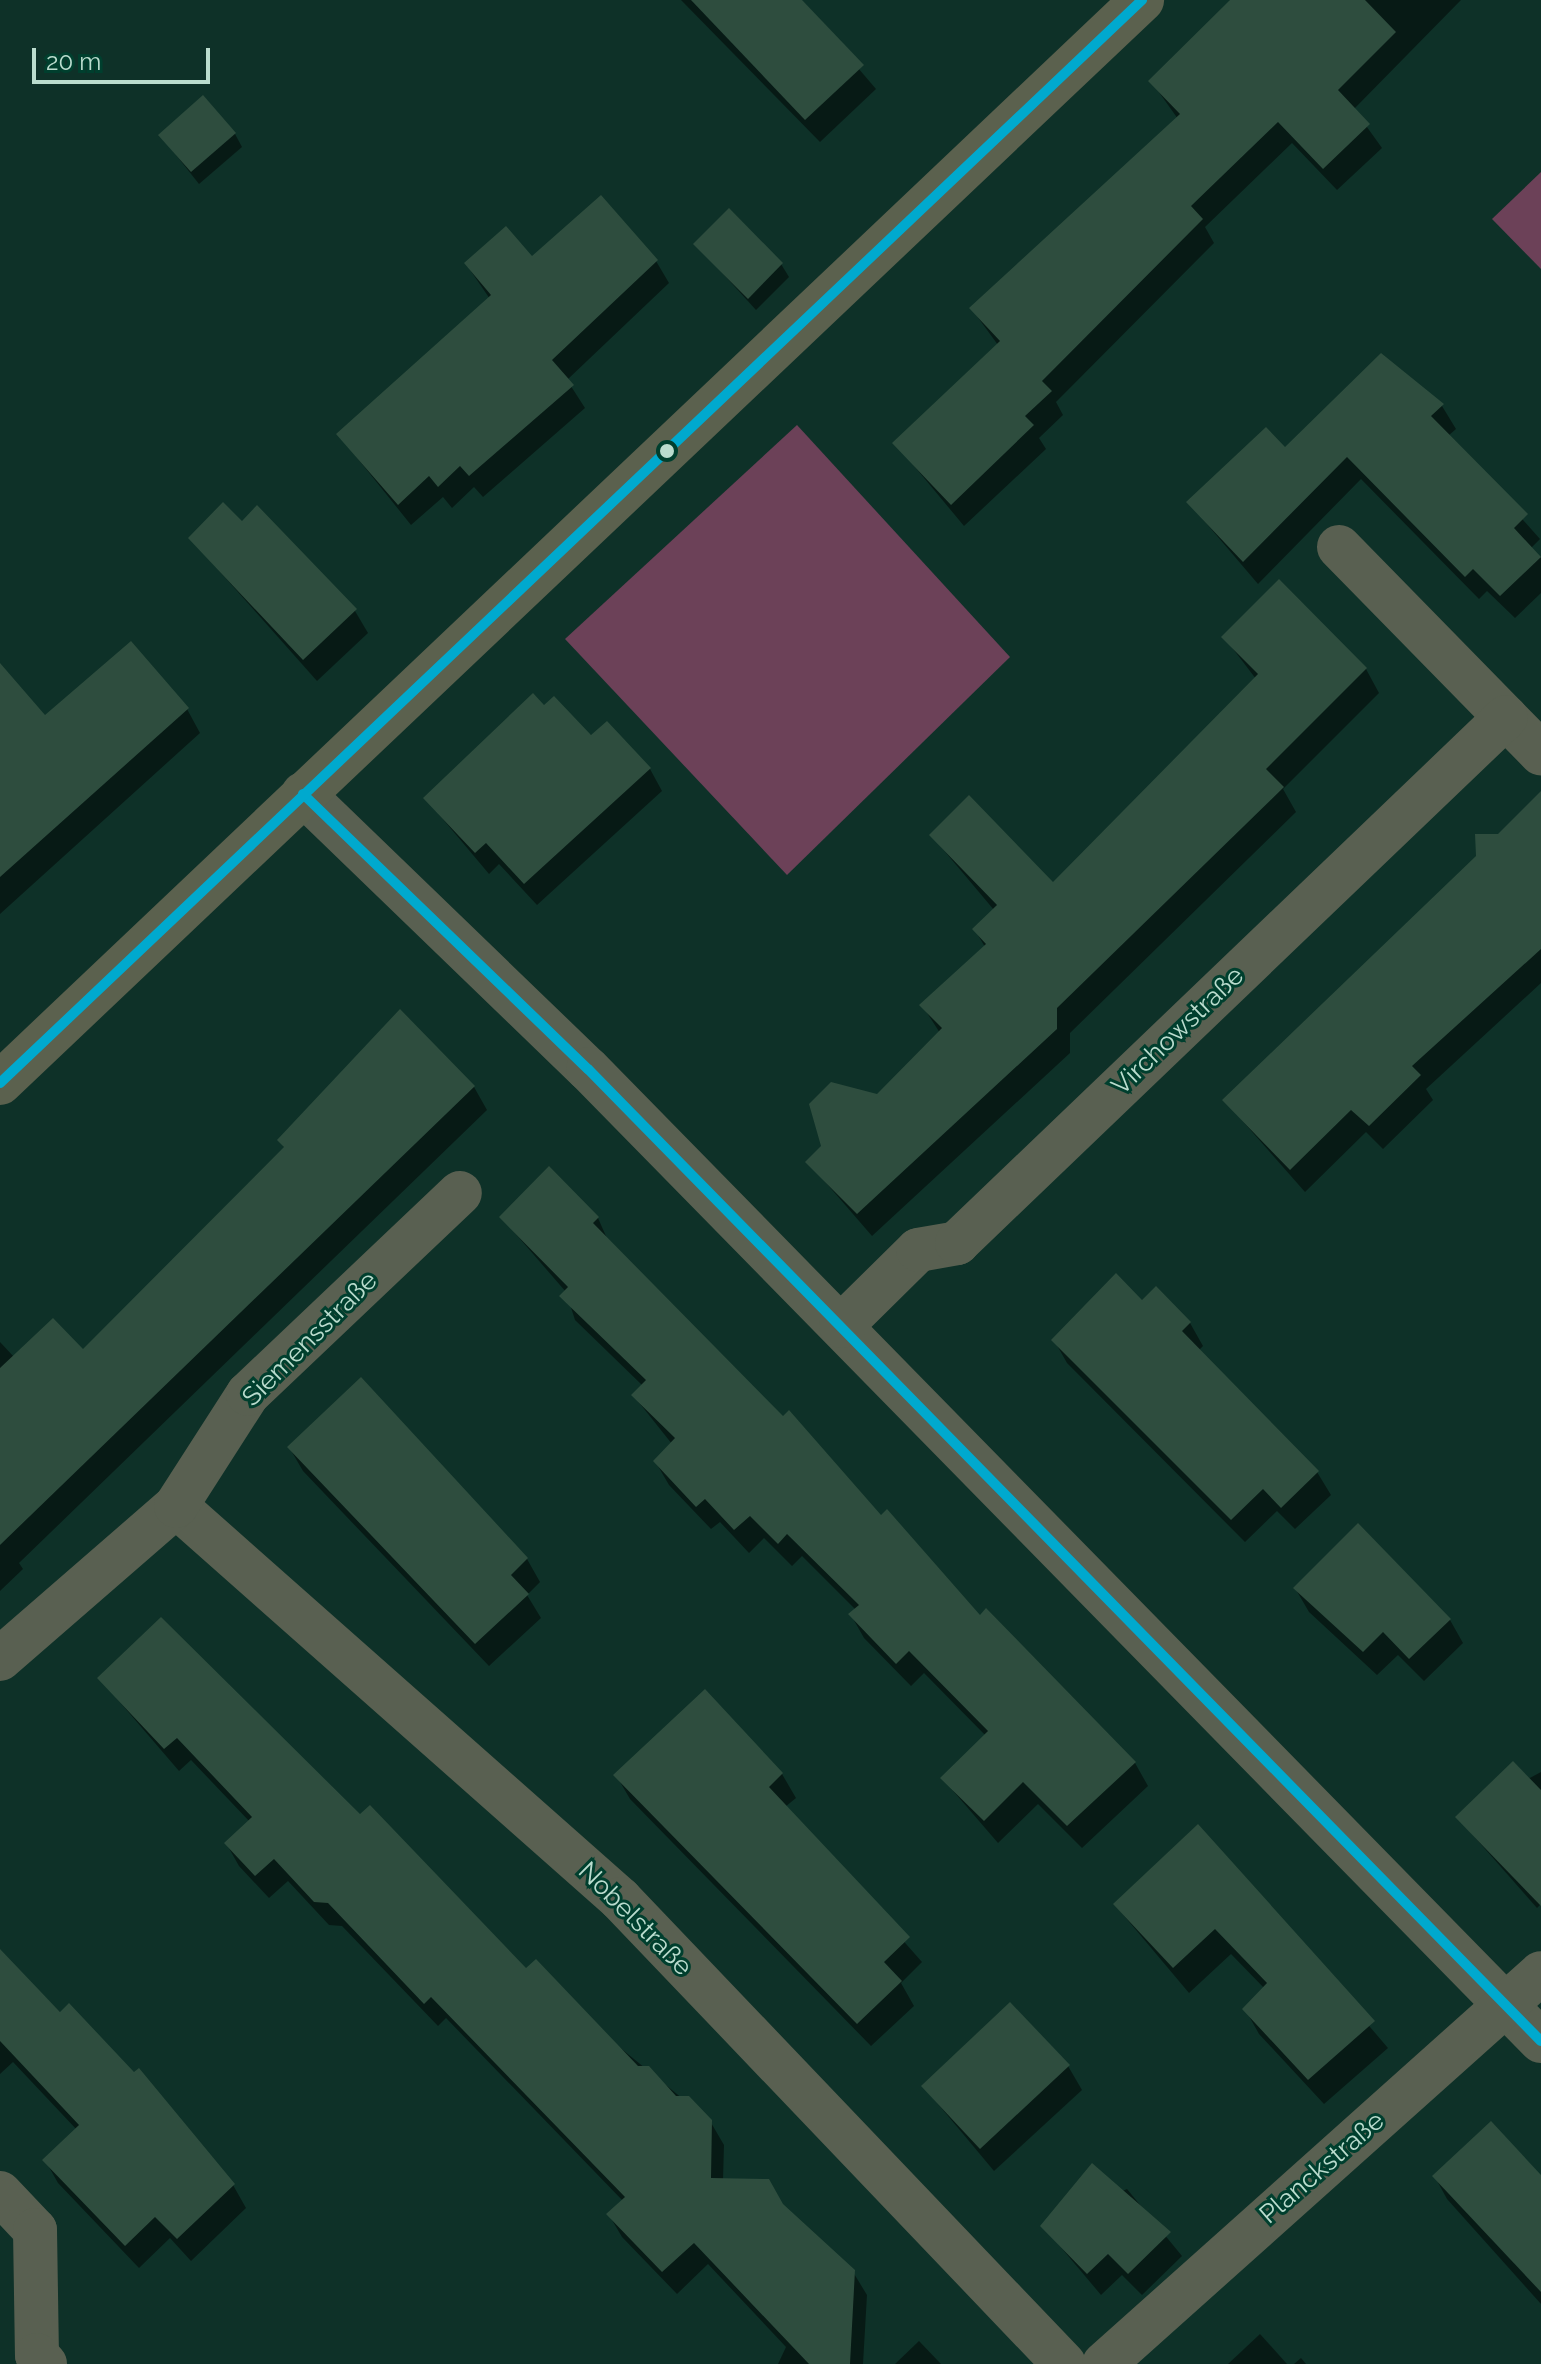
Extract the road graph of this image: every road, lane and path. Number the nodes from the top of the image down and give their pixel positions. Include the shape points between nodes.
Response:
1 (1142, 0) edge
2 (1339, 547) dead end
3 (1506, 717) junction
4 (1541, 753) edge
5 (303, 794) junction
6 (0, 1083) edge
7 (460, 1193) dead end
8 (841, 1326) junction
9 (176, 1506) junction
10 (0, 1659) edge
11 (1541, 1973) edge
12 (1508, 2007) junction
13 (1541, 2041) edge
14 (0, 2193) edge
15 (45, 2364) edge
16 (1064, 2364) edge
17 (1104, 2364) edge

1 - 5 main road
2 - 3 street
3 - 4 street
3 - 8 street, Virchowstraße via 957,1243 918,1250
5 - 6 main road
5 - 8 street
7 - 9 street, Siemensstraße via 248,1394
8 - 12 street
9 - 10 street, Siemensstraße
9 - 16 street, Nobelstraße via 620,1899
11 - 12 street, Planckstraße
12 - 13 street
12 - 17 street, Planckstraße
14 - 15 street via 35,2230 37,2355

